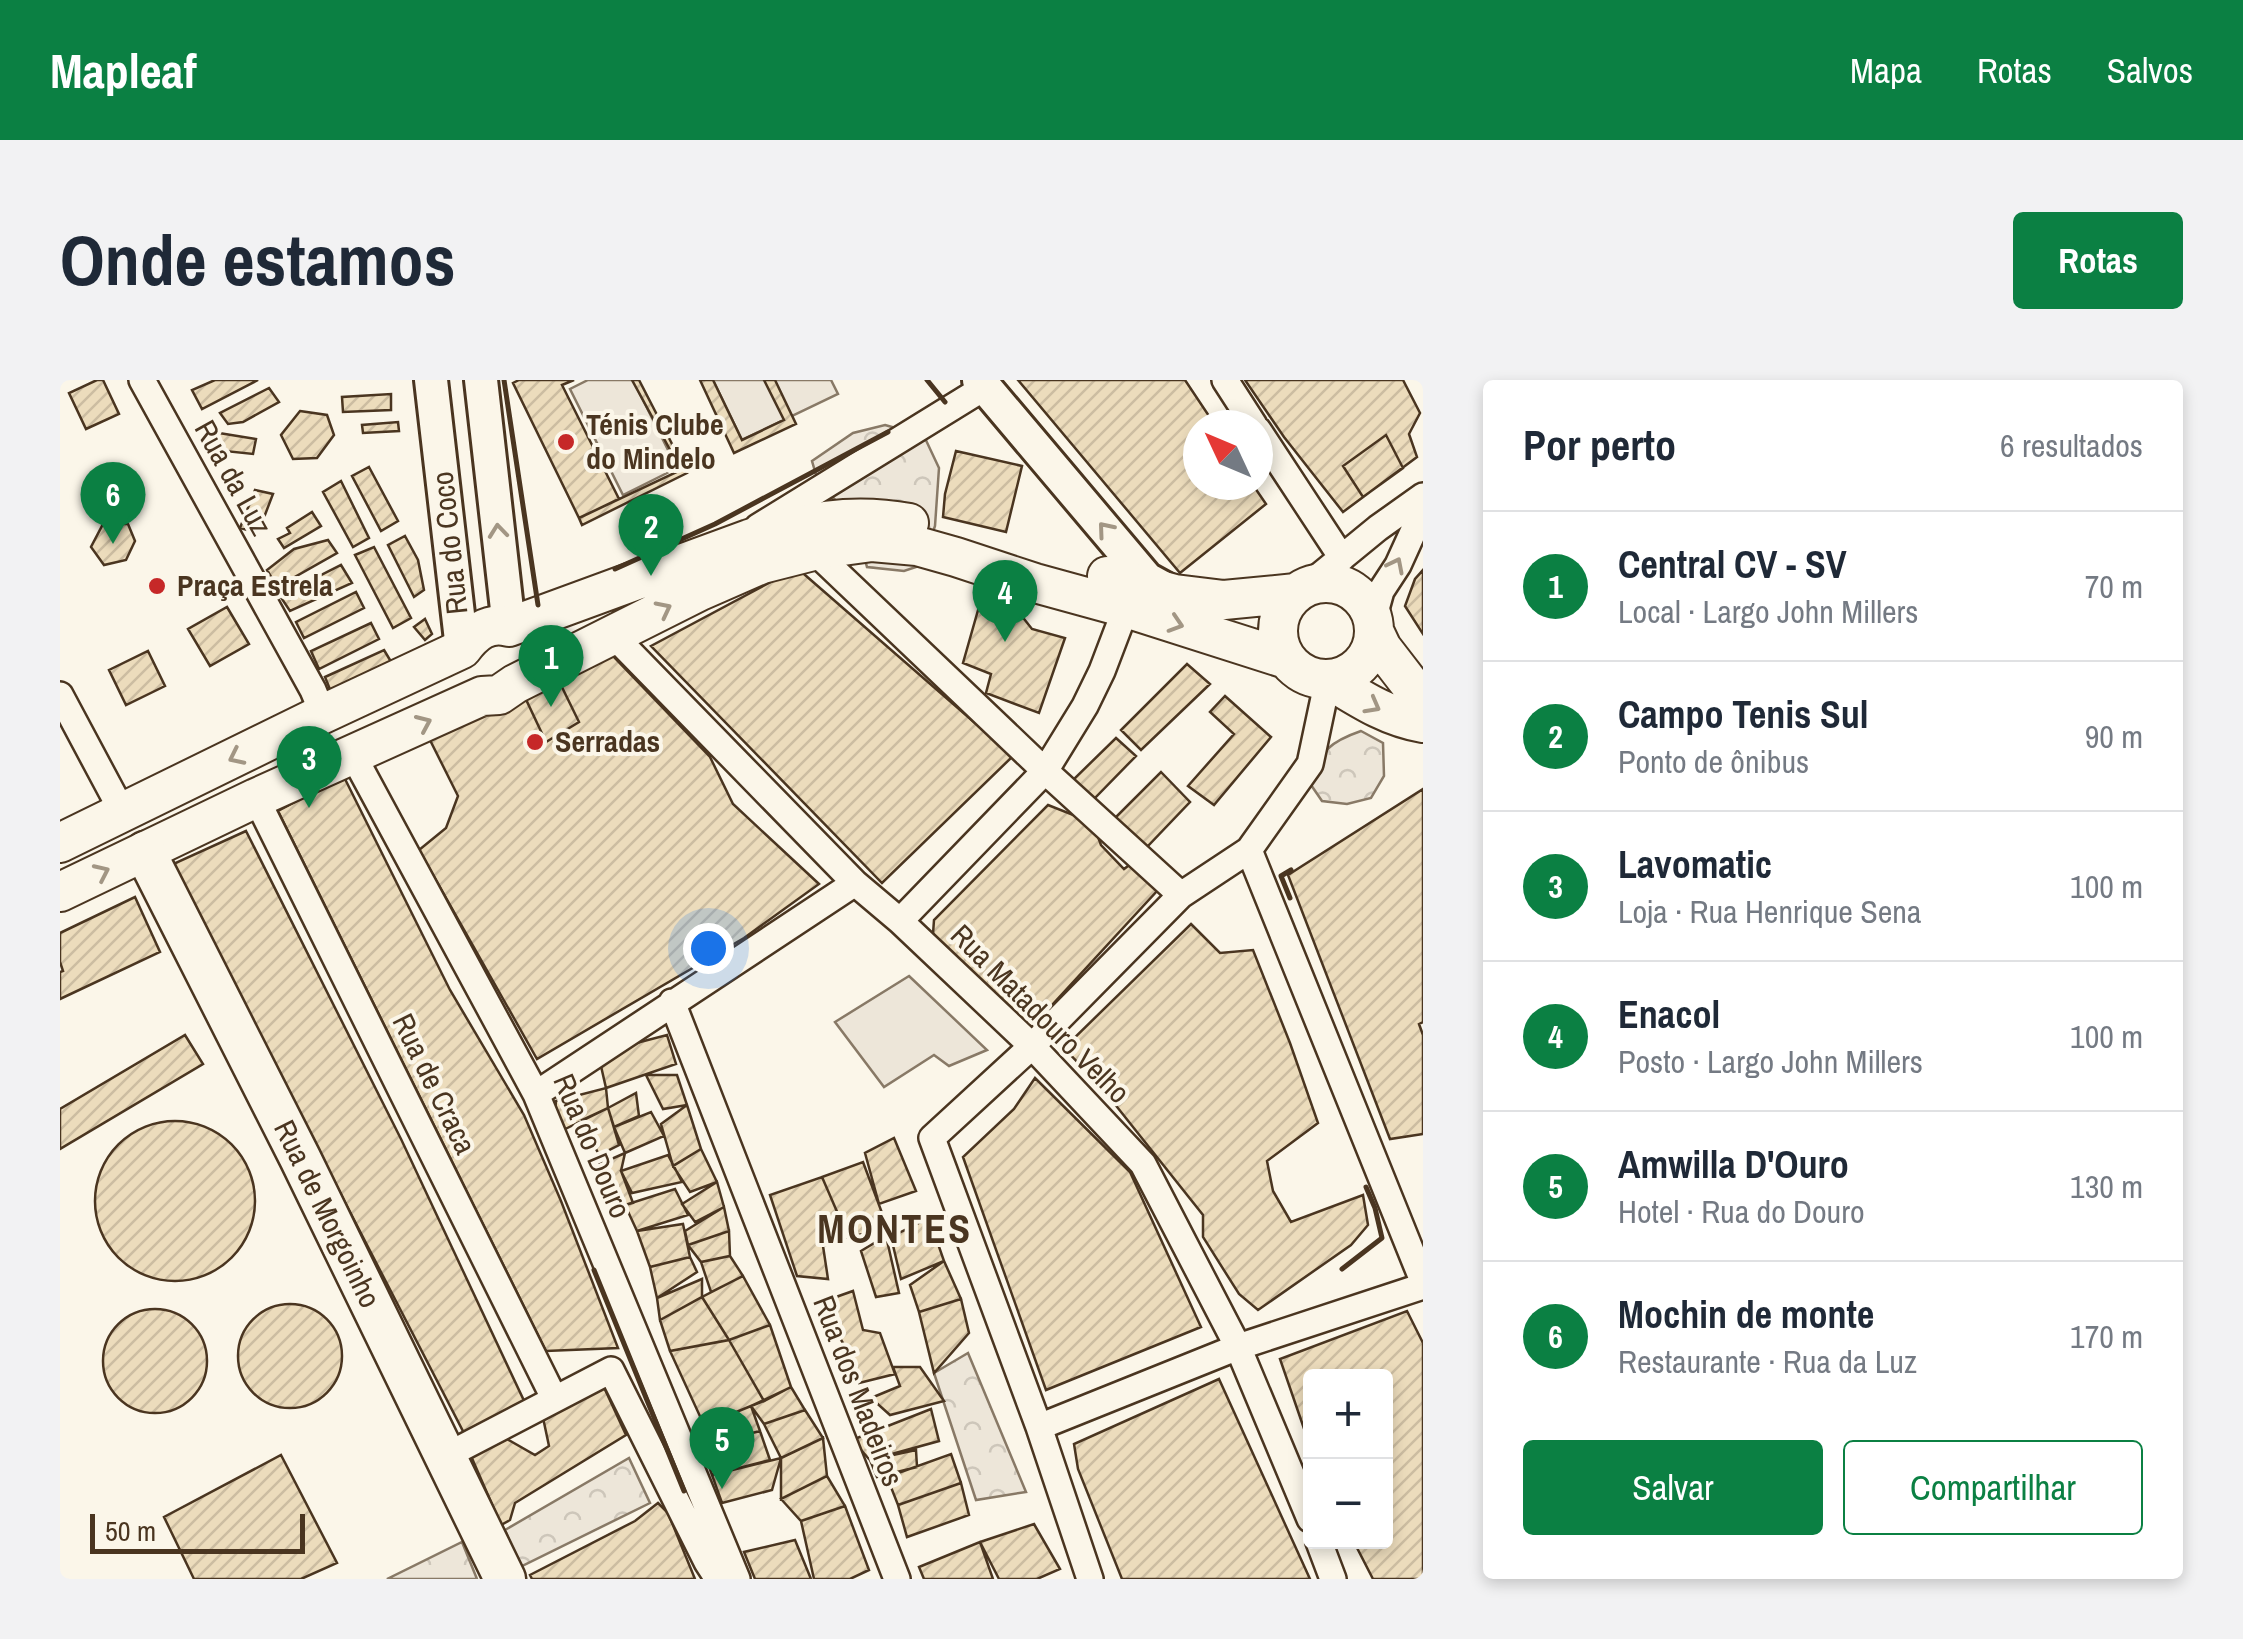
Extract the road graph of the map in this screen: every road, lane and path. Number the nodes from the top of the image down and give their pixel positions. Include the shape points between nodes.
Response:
1 (142, 380) edge
2 (432, 380) edge
3 (481, 380) edge
4 (1225, 380) edge
5 (982, 383) edge
6 (1244, 410) edge
7 (1273, 454) edge
8 (1423, 496) edge
9 (1423, 510) edge
10 (724, 549) junction
11 (814, 550) junction
12 (1342, 558) junction
13 (1301, 590) junction
14 (1176, 594) junction
15 (1126, 608) junction
16 (1373, 626) junction
17 (509, 628) junction
18 (613, 635) junction
19 (462, 649) junction
20 (1286, 658) junction
21 (1328, 679) junction
22 (498, 690) junction
23 (60, 696) edge
24 (1423, 700) edge
25 (323, 714) junction
26 (1423, 724) edge
27 (353, 754) junction
28 (1045, 771) junction
29 (256, 798) junction
30 (124, 813) junction
31 (60, 843) edge
32 (1249, 850) junction
33 (144, 852) junction
34 (855, 883) junction
35 (60, 892) edge
36 (1181, 895) junction
37 (900, 921) junction
38 (672, 1002) junction
39 (1032, 1046) junction
40 (536, 1094) junction
41 (1423, 1284) edge
42 (1238, 1347) junction
43 (554, 1398) junction
44 (1038, 1427) junction
45 (446, 1456) junction
46 (1303, 1502) edge
47 (1322, 1549) edge
48 (505, 1579) edge
49 (718, 1579) edge
50 (737, 1579) edge
51 (896, 1579) edge
52 (1090, 1579) edge
53 (1333, 1579) edge

1 - 25 street, Rua da Luz
2 - 19 street, Rua do Coco
17 -> 3 street, Rua do Coco
4 - 6 street
5 - 10 street
14 -> 5 street via 1147,579
7 - 12 street
8 - 12 street
16 -> 9 street via 1381,591
10 - 14 main road via 821,520 872,518 961,535
10 - 17 main road
11 - 15 main road via 872,542 916,546
18 -> 11 main road via 700,590
11 - 28 street
12 - 13 street
13 - 14 main road via 1224,600
13 - 16 main road via 1342,586 1362,598
13 - 20 main road via 1278,624
15 -> 20 main road
15 - 28 street via 1085,706
16 - 21 main road via 1360,664
16 - 24 main road
17 - 19 main road via 498,624 473,634
17 - 22 main road, Rua do Coco via 522,661
18 - 22 main road
18 - 34 street, Rua Matadouro Velho
19 - 22 main road, Rua do Coco via 464,683 472,692
19 - 25 main road
20 - 21 main road via 1304,674
21 -> 26 main road via 1375,708
21 - 32 street via 1310,764
27 -> 22 main road
23 - 30 street
25 -> 30 main road
27 - 29 main road
27 - 40 street, Rua do Douro
28 - 36 street
28 - 37 street
29 - 33 main road
29 - 43 street, Rua de Craca
30 - 31 main road
32 - 36 street
32 - 41 street
35 -> 33 main road
33 - 45 main road, Rua de Morgoinho
34 - 37 street, Rua Matadouro Velho
34 - 38 street
36 - 39 street
37 - 39 street, Rua Matadouro Velho
38 - 40 street
38 - 51 street, Rua dos Madeiros
39 - 42 street, Rua Matadouro Velho via 1143,1164
39 - 44 street via 932,1138
40 - 50 street, Rua do Douro
41 - 42 street
42 - 44 street
42 - 46 street, Rua Matadouro Velho
43 - 45 street
43 - 49 street via 611,1370
44 - 52 street
45 - 48 main road, Rua de Morgoinho
47 - 53 street

